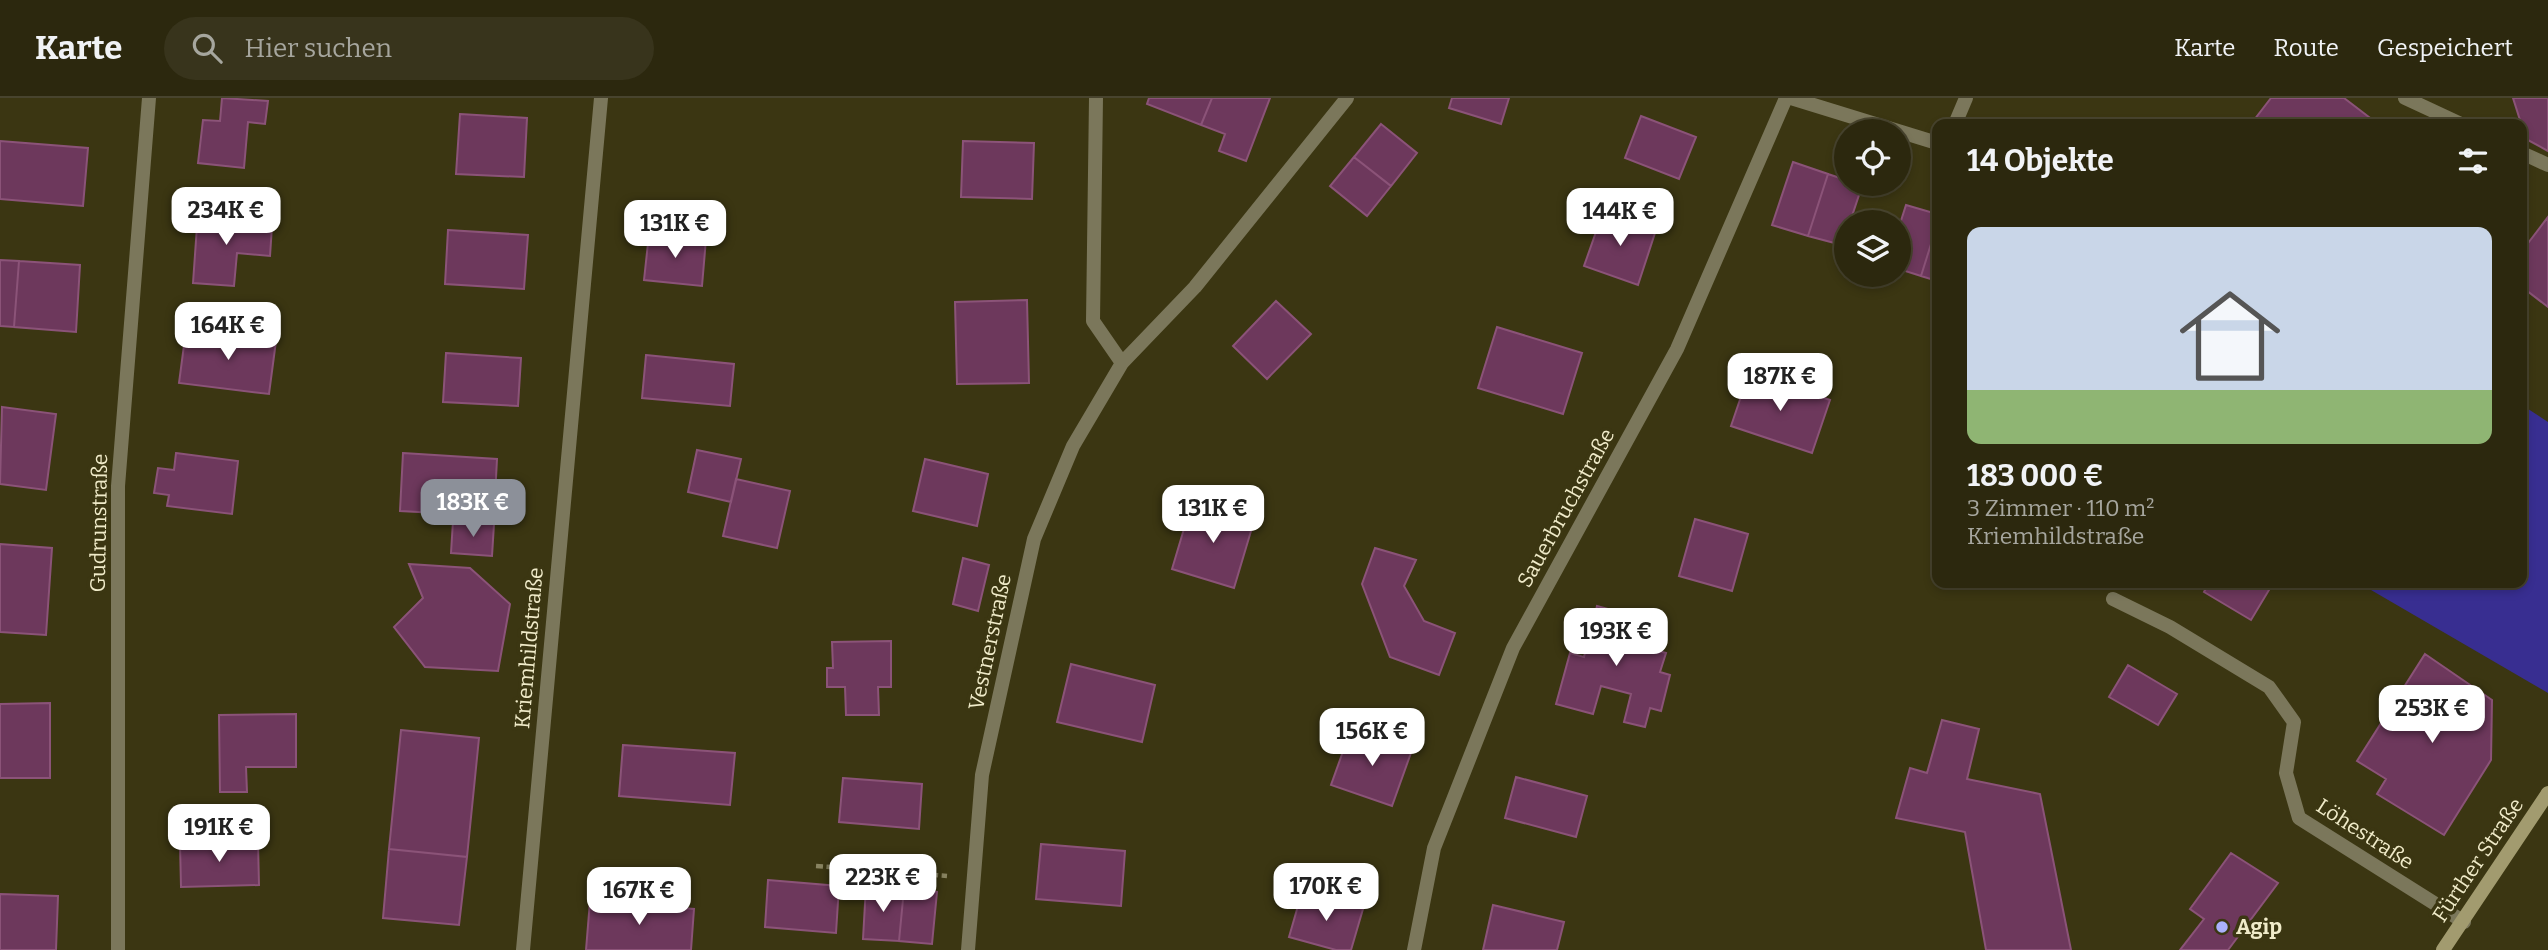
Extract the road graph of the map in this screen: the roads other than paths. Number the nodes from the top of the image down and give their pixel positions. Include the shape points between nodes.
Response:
1 (149, 98) edge
2 (601, 98) edge
3 (1096, 98) edge
4 (1346, 98) edge
5 (1788, 98) edge
6 (1966, 98) edge
7 (2405, 98) edge
8 (1957, 119) edge
9 (2450, 119) edge
10 (1932, 141) edge
11 (2527, 155) edge
12 (2548, 165) edge
13 (1122, 363) junction
14 (2113, 599) dead end
15 (2548, 793) edge
16 (2464, 922) junction
17 (118, 950) edge
18 (523, 950) edge
19 (968, 950) edge
20 (1414, 950) edge
21 (2443, 950) edge

1 - 17 street, Gudrunstraße via 118,486
2 - 18 street, Kriemhildstraße
3 - 13 street via 1093,321
4 - 13 street, Vestnerstraße via 1195,287
5 - 10 street
5 - 20 street, Sauerbruchstraße via 1677,349 1513,648 1434,848
6 - 8 street
7 - 9 street
11 - 12 street
13 - 19 street, Vestnerstraße via 1073,446 1034,539 982,775
14 - 16 street, Löhestraße via 2269,687 2294,722 2286,773 2299,818
15 - 16 main road, Fürther Straße
16 - 21 main road, Fürther Straße

